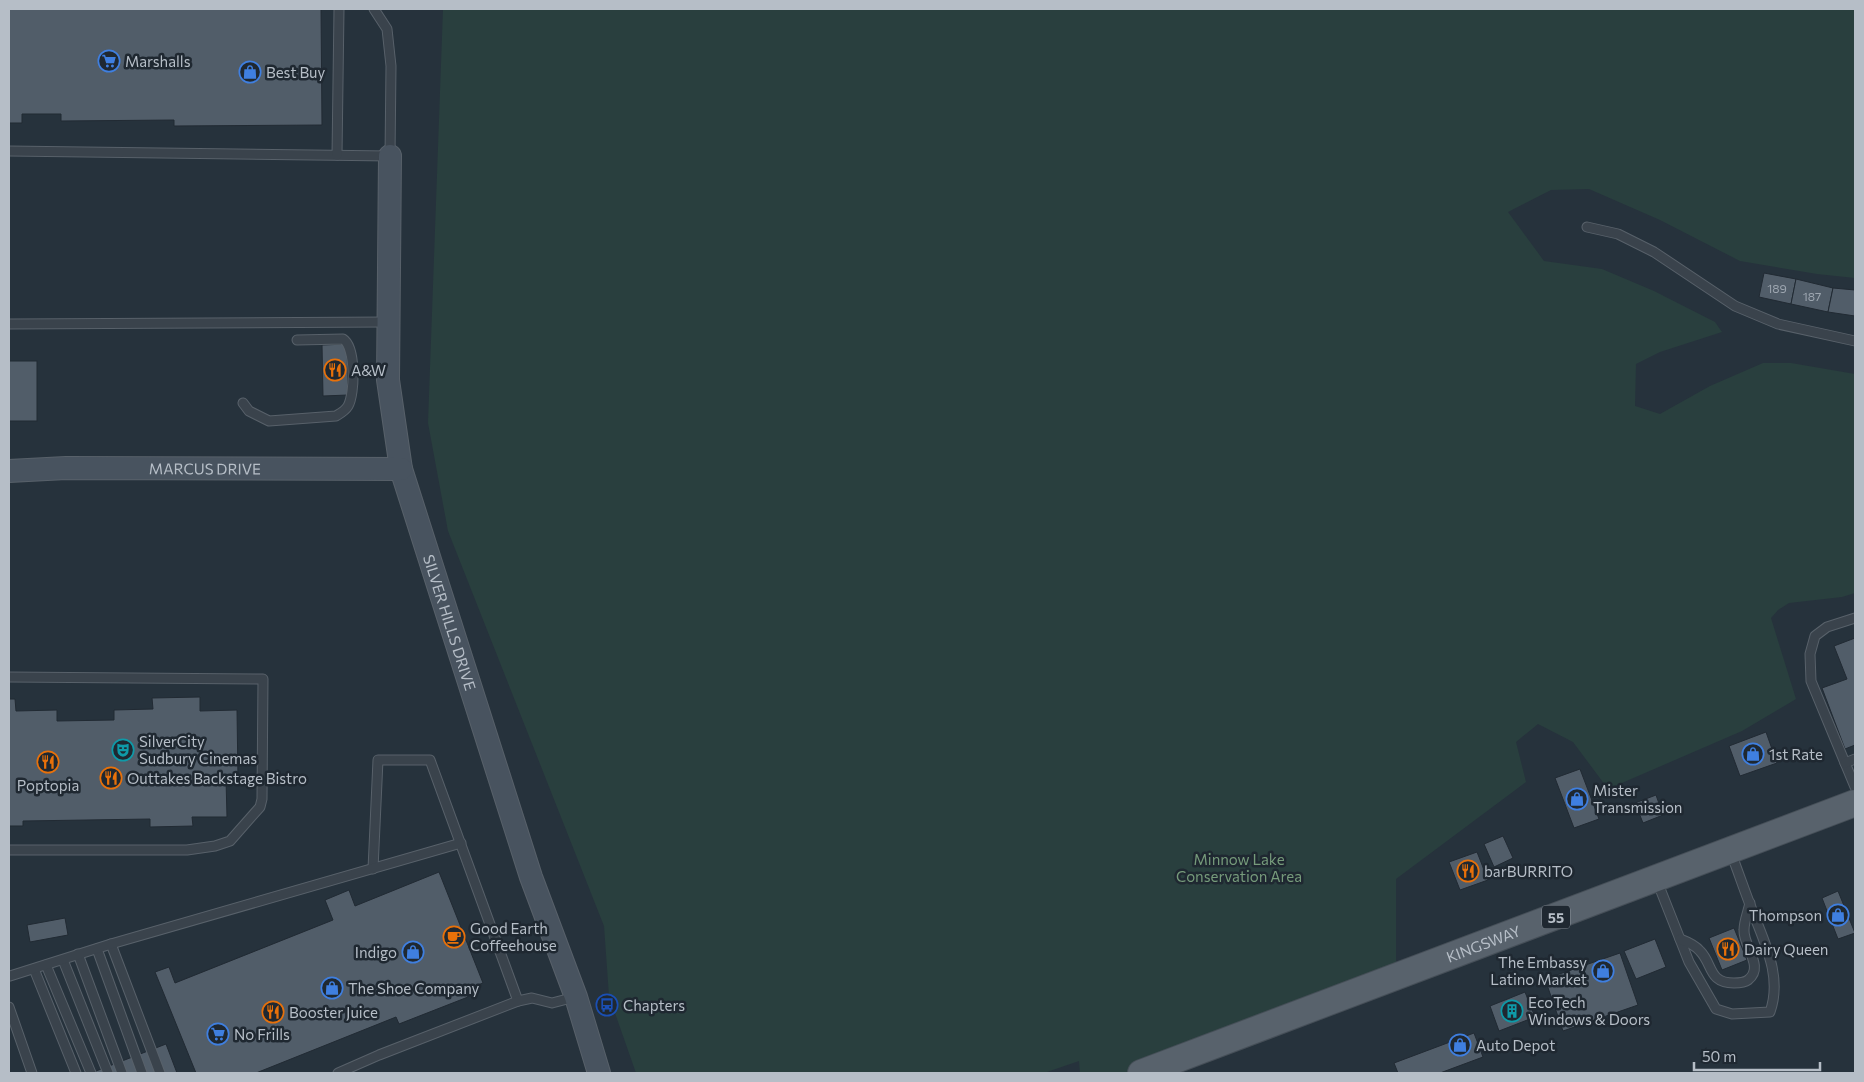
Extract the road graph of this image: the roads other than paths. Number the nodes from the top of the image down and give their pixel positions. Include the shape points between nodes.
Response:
1 (339, 9) edge
2 (374, 9) edge
3 (9, 151) edge
4 (337, 155) junction
5 (390, 156) junction
6 (1587, 227) dead end
7 (387, 322) junction
8 (9, 324) edge
9 (297, 340) dead end
10 (1855, 341) edge
11 (244, 404) dead end
12 (401, 469) junction
13 (9, 471) edge
14 (1855, 618) edge
15 (9, 677) edge
16 (1855, 759) edge
17 (1845, 763) junction
18 (1855, 787) edge
19 (1855, 803) edge
20 (461, 843) junction
21 (9, 850) edge
22 (1730, 851) junction
23 (373, 869) junction
24 (1656, 878) junction
25 (1750, 903) junction
26 (1680, 939) junction
27 (111, 944) junction
28 (97, 949) junction
29 (78, 954) junction
30 (63, 960) junction
31 (46, 965) junction
32 (34, 968) junction
33 (9, 978) edge
34 (576, 997) junction
35 (518, 1001) junction
36 (9, 1007) edge
37 (32, 1073) edge
38 (76, 1073) edge
39 (90, 1073) edge
40 (108, 1073) edge
41 (122, 1073) edge
42 (142, 1073) edge
43 (160, 1073) edge
44 (338, 1073) edge
45 (599, 1073) edge
46 (1141, 1073) edge

1 - 4 lane
2 - 5 lane via 387,29 391,66
3 - 4 lane
4 - 5 lane
5 - 7 street, SILVER HILLS DRIVE
6 - 10 lane via 1618,234 1654,252 1735,306 1778,324
7 - 8 lane
7 - 12 street, SILVER HILLS DRIVE via 388,380
9 - 11 lane via 343,339 348,342 353,370 349,404 344,412 336,416 269,421 249,411
12 - 13 street, MARCUS DRIVE via 66,468
12 - 34 street, SILVER HILLS DRIVE via 531,877
14 - 17 lane via 1827,626 1815,636 1810,654 1811,681
15 - 21 lane via 264,679 262,799 260,807 230,841 187,850
16 - 17 lane
17 - 18 lane
19 - 22 main road, KINGSWAY / 55
20 - 23 lane
20 - 23 lane via 430,760 378,760
20 - 35 lane
22 - 24 main road, KINGSWAY / 55
22 - 25 lane
23 - 27 lane
24 - 26 lane
24 - 46 main road, KINGSWAY / 55
25 - 26 lane via 1743,931 1756,968 1746,982 1727,984 1716,979 1702,952
25 - 26 lane via 1771,961 1774,999 1770,1012 1732,1014 1716,1009 1689,962
27 - 28 lane
27 - 43 lane
28 - 29 lane
28 - 42 lane
29 - 30 lane
29 - 41 lane
30 - 31 lane
30 - 40 lane
31 - 32 lane
31 - 39 lane
32 - 33 lane
32 - 38 lane
34 - 35 lane via 552,1003 532,998
34 - 45 street, SILVER HILLS DRIVE
35 - 44 lane
36 - 37 lane

